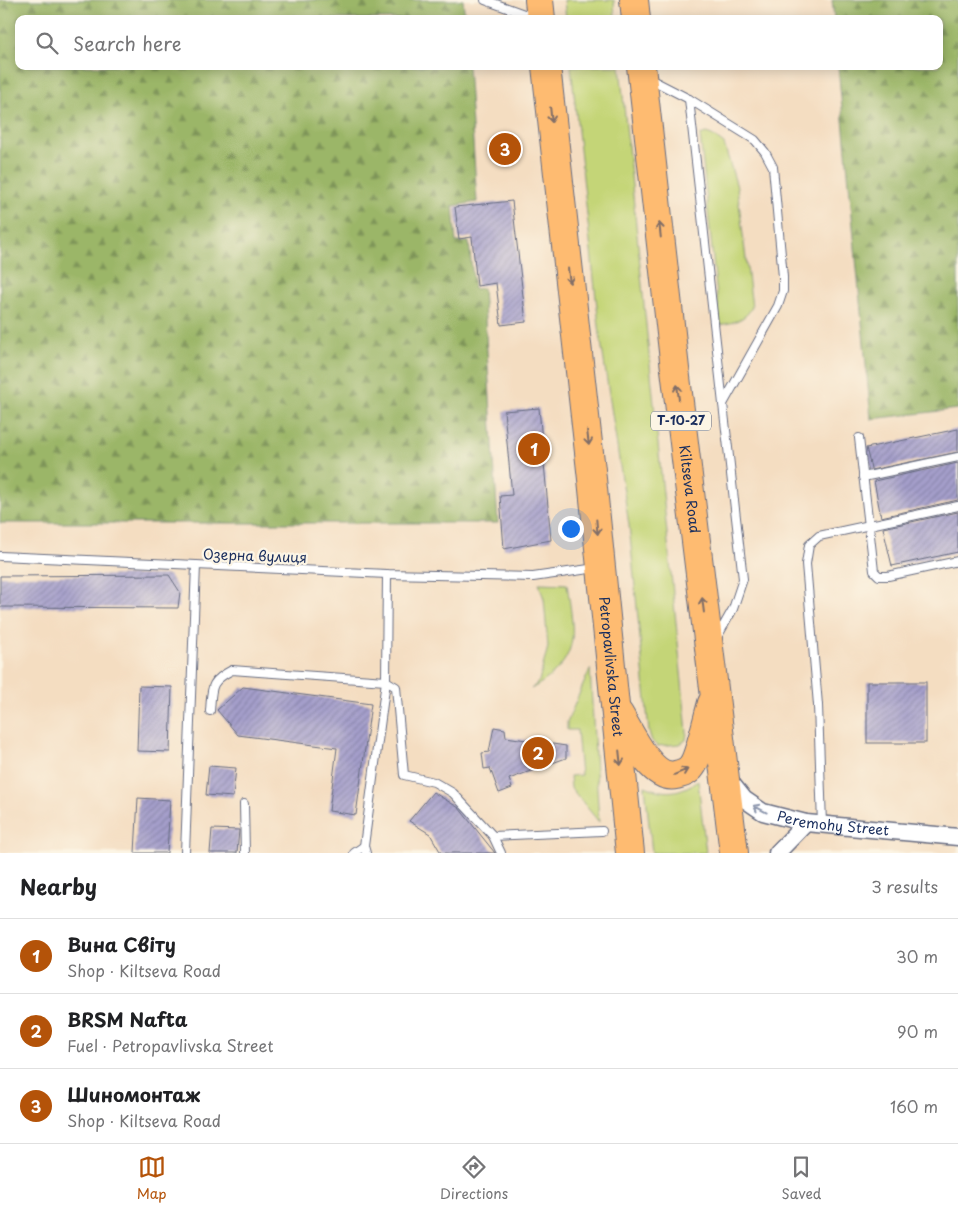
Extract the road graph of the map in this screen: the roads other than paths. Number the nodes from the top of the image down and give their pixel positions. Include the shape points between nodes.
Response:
1 (485, 0) edge
2 (539, 0) edge
3 (634, 0) edge
4 (528, 15) edge
5 (539, 15) edge
6 (636, 15) edge
7 (546, 70) edge
8 (641, 71) edge
9 (689, 99) junction
10 (723, 404) junction
11 (859, 438) dead end
12 (958, 457) edge
13 (863, 477) junction
14 (958, 506) edge
15 (868, 525) junction
16 (0, 556) edge
17 (958, 561) edge
18 (196, 565) junction
19 (600, 568) junction
20 (387, 574) junction
21 (709, 652) junction
22 (386, 681) junction
23 (714, 694) junction
24 (615, 708) junction
25 (210, 712) dead end
26 (725, 775) junction
27 (244, 804) dead end
28 (814, 824) junction
29 (602, 831) dead end
30 (494, 836) junction
31 (958, 837) edge
32 (365, 849) edge
33 (185, 853) edge
34 (245, 853) edge
35 (354, 853) edge
36 (501, 853) edge
37 (630, 853) edge
38 (734, 853) edge
39 (777, 853) edge

1 - 4 lane
2 - 5 highway
3 - 6 highway
7 -> 19 highway, Petropavlivska Street
8 - 9 lane
21 -> 8 highway, Kiltseva Road / Т-10-27
9 - 10 lane
9 - 10 lane via 755,140 773,167 783,291 778,306
10 - 21 lane via 743,579 733,609
11 - 13 lane
12 - 13 lane
13 - 15 lane
14 - 15 lane
15 - 17 lane via 874,571 879,576
15 - 28 lane via 819,536 810,545 806,564 818,706
16 - 18 lane
18 - 20 lane, Озерна вулиця
18 - 33 lane, Озерна вулиця
19 - 20 lane, Озерна вулиця via 534,577
19 - 24 highway, Petropavlivska Street
20 - 22 lane
21 - 23 highway, Kiltseva Road / Т-10-27
22 - 25 lane via 232,670 212,685
22 - 30 lane via 396,687 404,775 434,782 453,793
22 - 32 lane
24 -> 23 highway via 651,766 672,776 685,773 693,765
23 - 26 highway, Kiltseva Road / Т-10-27
24 -> 37 highway, Petropavlivska Street
28 -> 26 street, Peremohy Street via 763,812 744,800
26 - 38 highway, Kiltseva Road / Т-10-27
27 - 34 lane
28 - 31 street, Peremohy Street
28 - 39 street
29 - 30 lane
30 - 36 lane
32 - 35 lane

